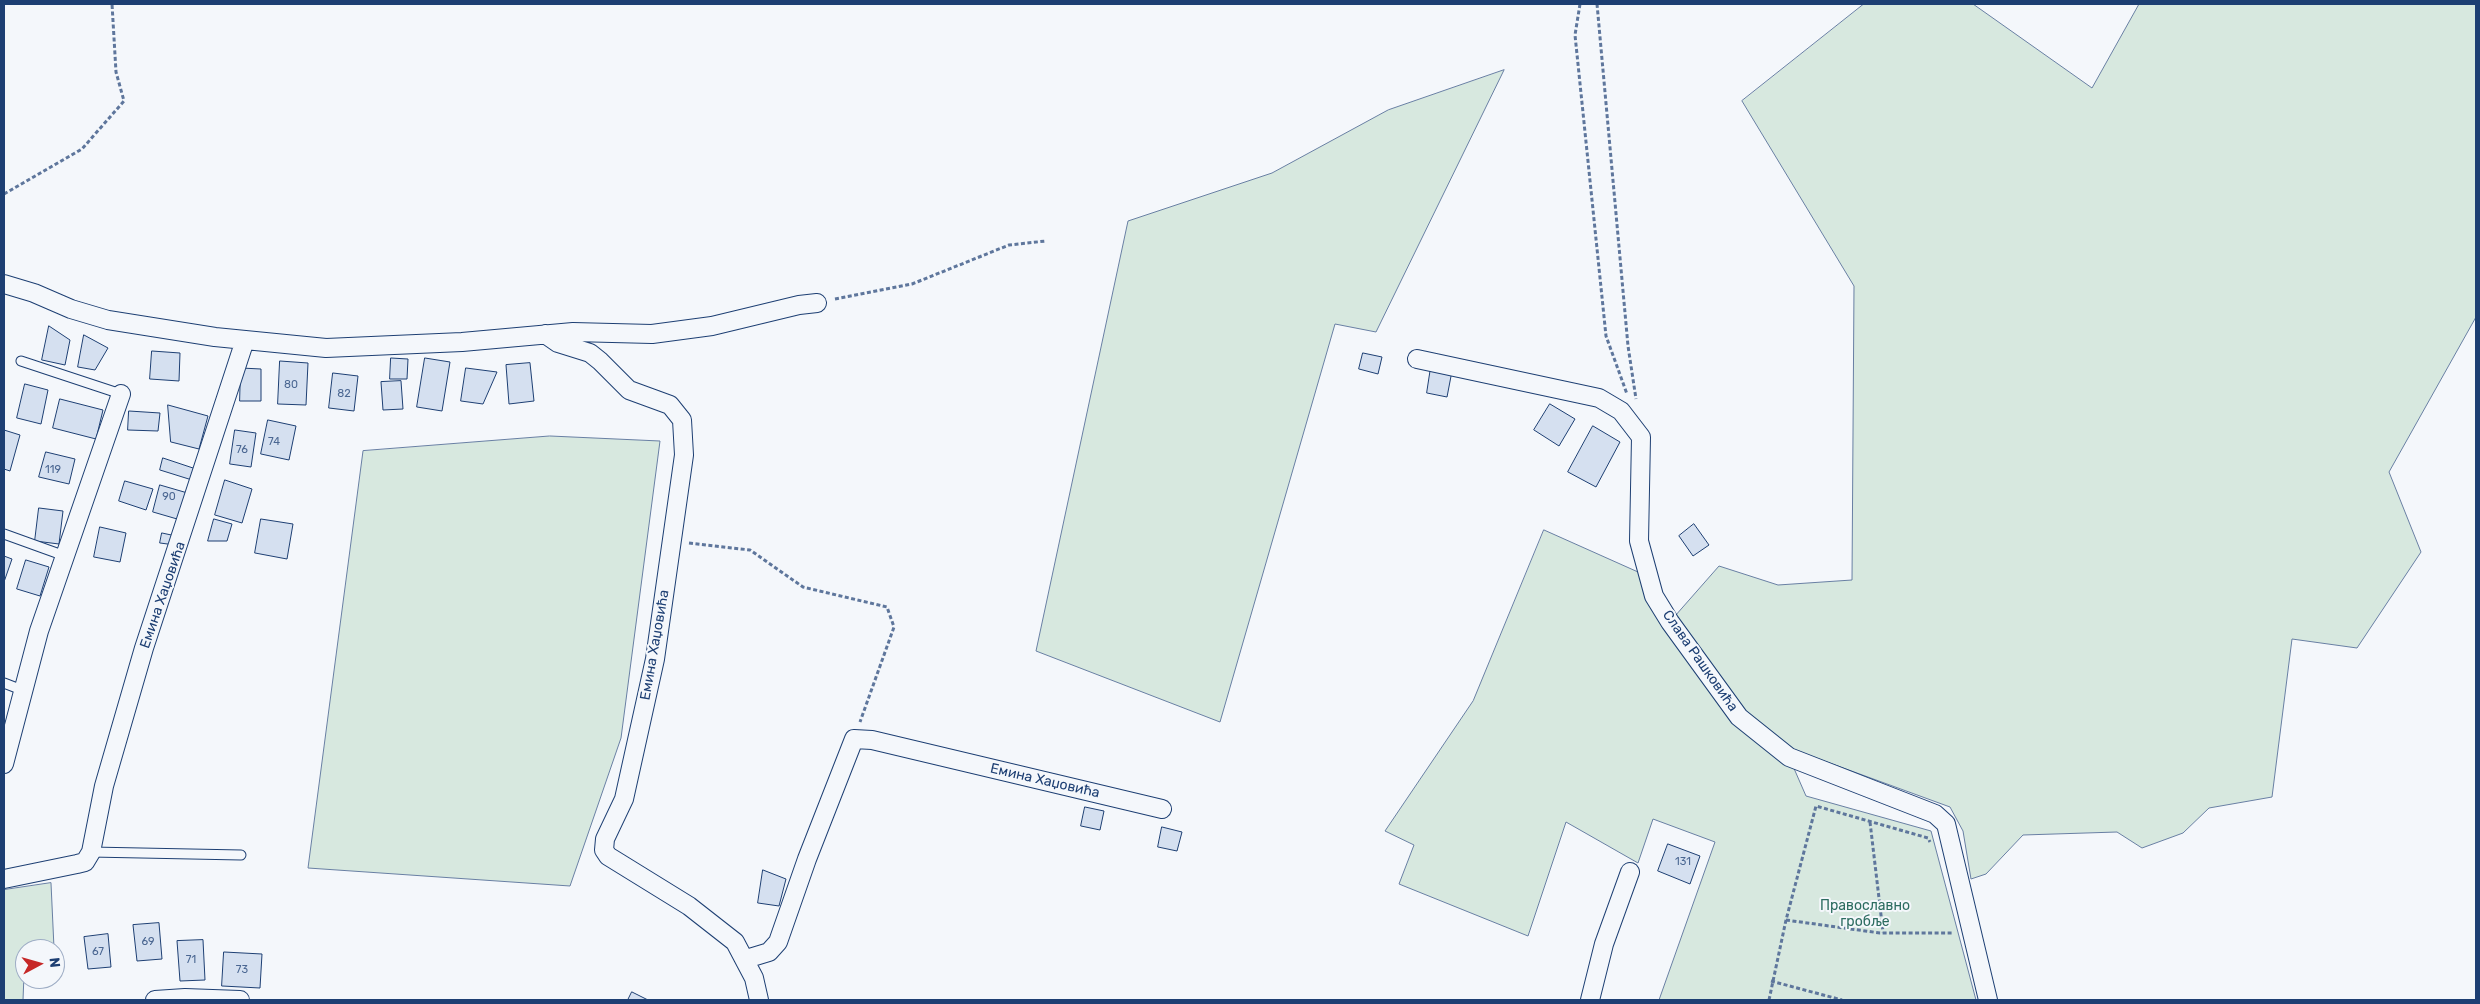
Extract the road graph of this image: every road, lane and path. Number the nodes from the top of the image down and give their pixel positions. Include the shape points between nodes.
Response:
1 (112, 4) edge
2 (1580, 4) edge
3 (1598, 4) edge
4 (4, 194) edge
5 (1046, 241) dead end
6 (4, 284) edge
7 (817, 303) joint
8 (545, 334) junction
9 (245, 340) junction
10 (1417, 359) dead end
11 (21, 361) dead end
12 (121, 394) joint
13 (1636, 401) dead end
14 (1630, 403) dead end
15 (4, 534) edge
16 (671, 541) junction
17 (66, 556) junction
18 (4, 683) edge
19 (22, 690) junction
20 (854, 739) junction
21 (4, 764) edge
22 (1162, 809) dead end
23 (1870, 822) junction
24 (1928, 838) dead end
25 (91, 852) junction
26 (241, 855) dead end
27 (1630, 872) dead end
28 (4, 879) edge
29 (1786, 920) junction
30 (1883, 932) junction
31 (1959, 934) dead end
32 (746, 960) junction
33 (1771, 981) junction
34 (155, 1000) edge
35 (240, 1000) edge
36 (759, 1000) edge
37 (1590, 1000) edge
38 (1769, 1000) edge
39 (1842, 1000) edge
40 (1988, 1000) edge

1 - 4 path via 116,72 124,101 82,149
2 - 14 path via 1575,34 1606,336
3 - 13 path via 1628,346
5 - 7 path via 1009,245 912,284
6 - 9 street via 108,320
7 - 8 street via 712,326 652,334 586,331
8 - 9 street via 343,348
8 - 16 street, Емина Хаџовића via 558,343 590,353 629,390 670,405 678,412 682,420 684,455
9 - 25 street, Емина Хаџовића via 142,658 104,786
10 - 40 street, Слава Рашковића via 1599,398 1621,411 1641,437 1639,542 1654,596 1670,622 1739,717 1789,757 1935,814 1946,824
11 - 12 lane
12 - 17 street
15 - 17 lane
16 - 20 path via 750,550 803,587 887,607 894,627
16 - 32 street, Емина Хаџовића via 651,678 624,799 605,839 604,850 608,856 689,906 735,942
17 - 19 street
18 - 19 lane
19 - 21 street
20 - 22 street, Емина Хаџовића via 872,740
20 - 32 street via 778,942 769,952
23 - 24 path
23 - 29 path via 1816,806
23 - 30 path
25 - 26 lane
25 - 28 street via 85,862
27 - 37 street via 1604,944
29 - 30 path
29 - 33 path
30 - 31 path
32 - 36 street, Емина Хаџовића
33 - 38 path
33 - 39 path
34 - 35 street

